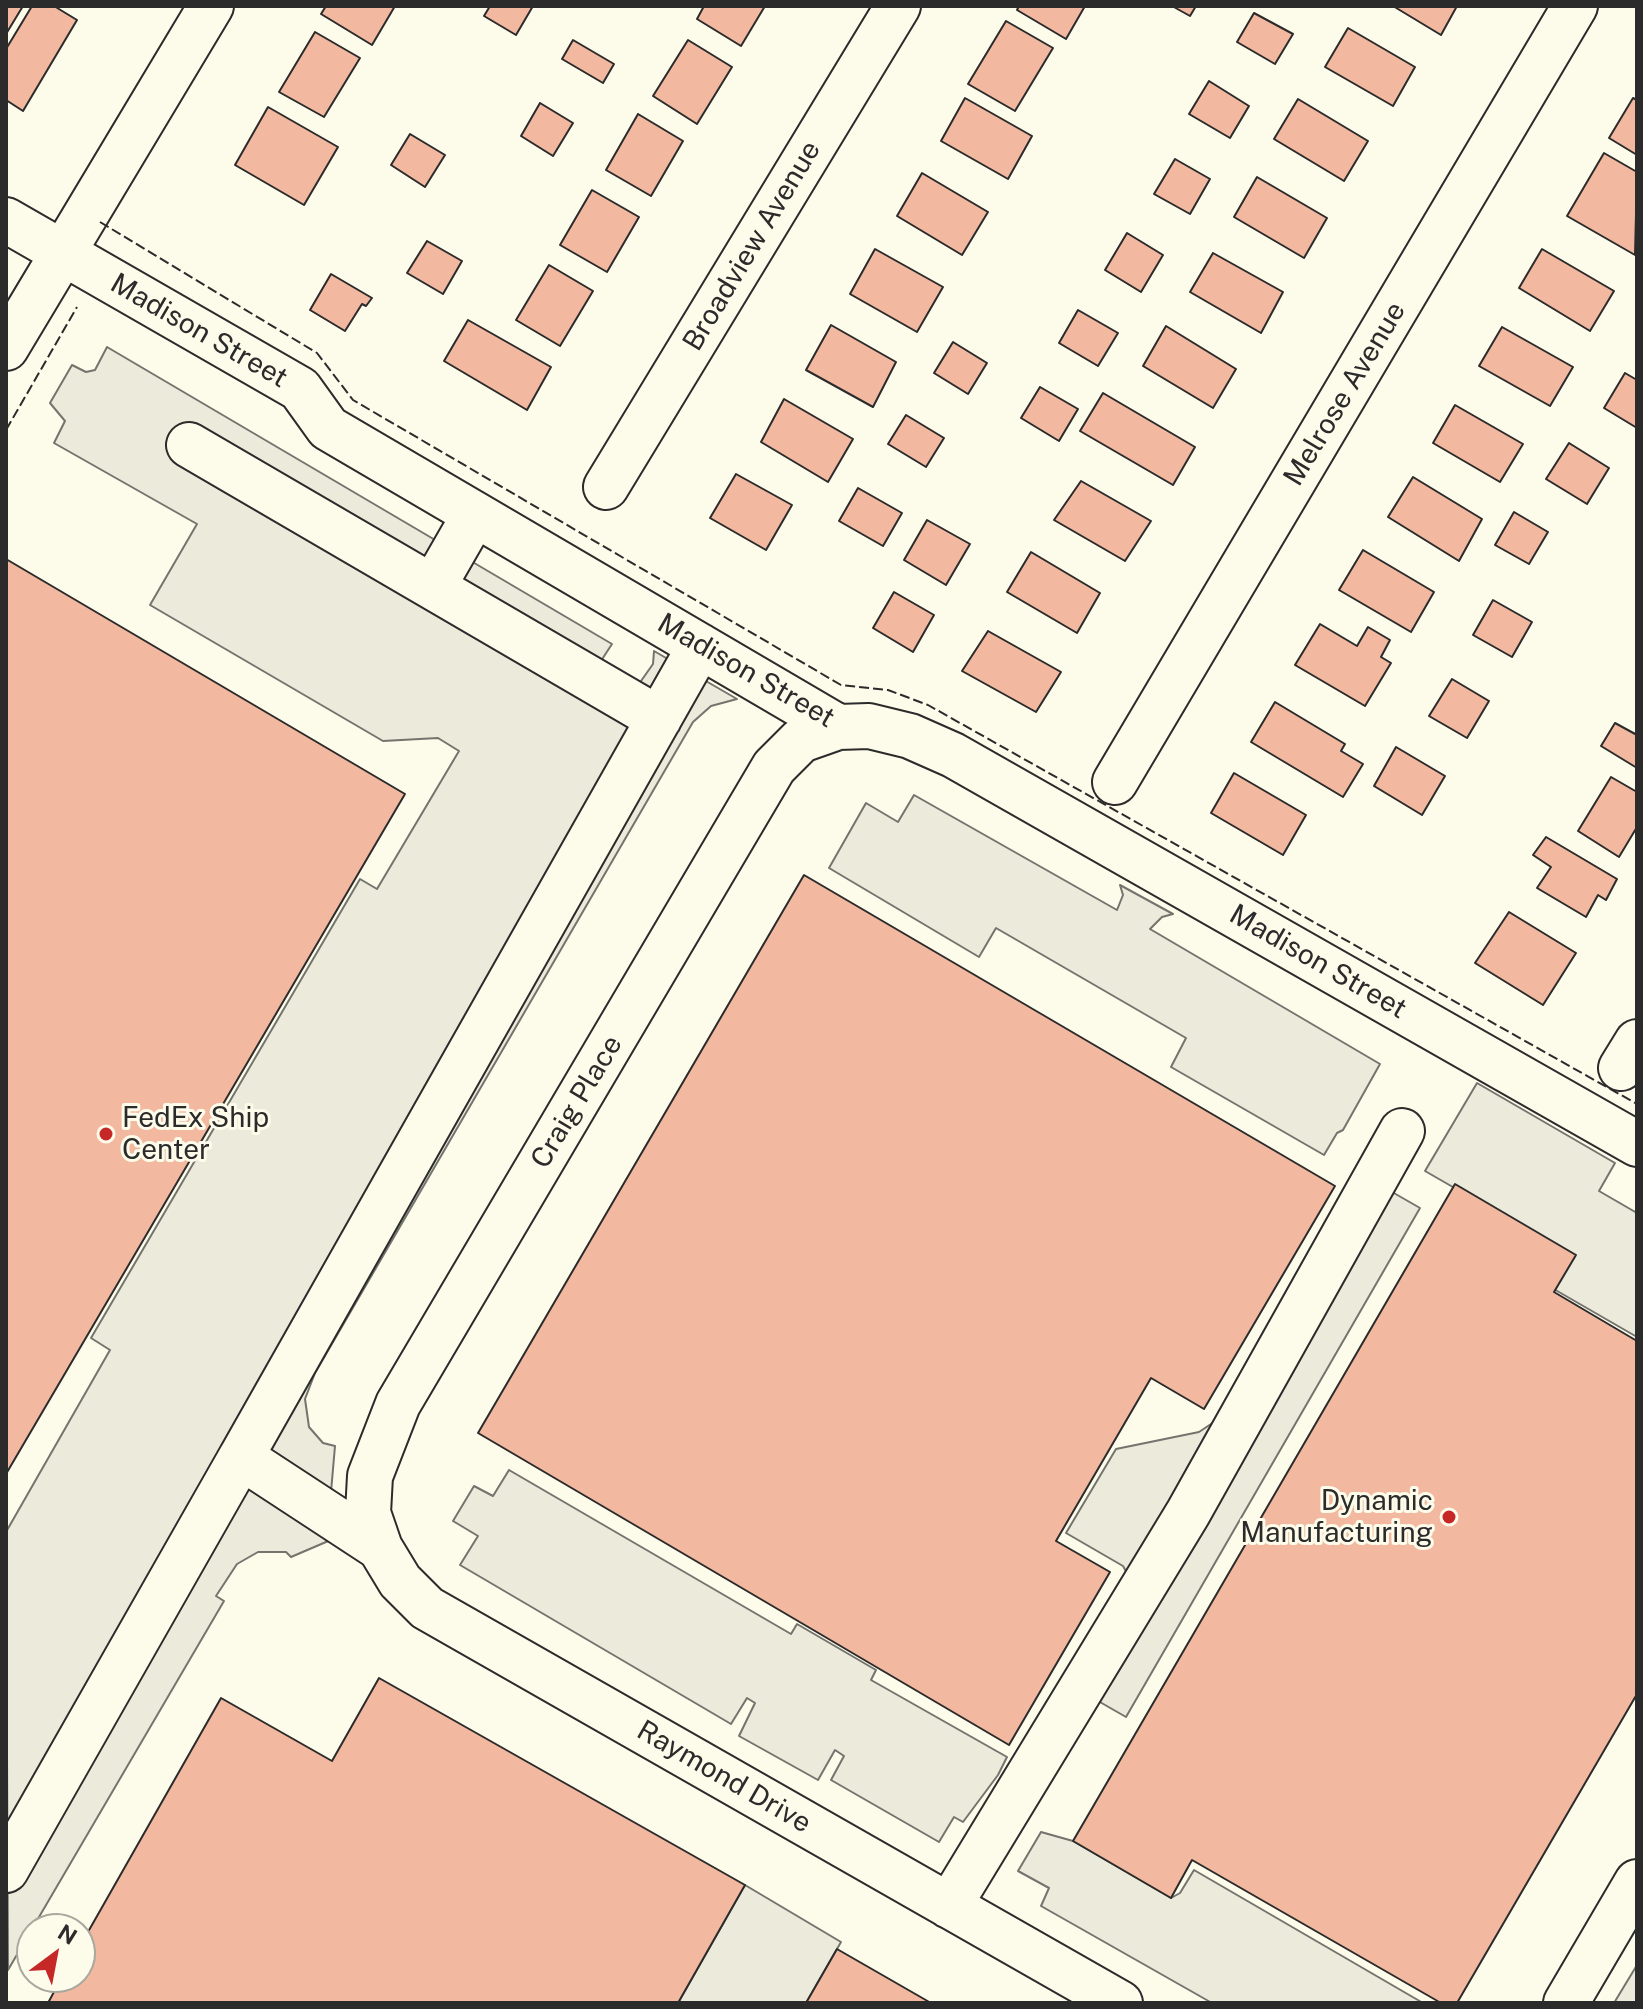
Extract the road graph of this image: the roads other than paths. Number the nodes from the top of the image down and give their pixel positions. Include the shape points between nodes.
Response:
1 (211, 6) edge
2 (898, 6) edge
3 (1575, 6) edge
4 (6, 220) edge
5 (62, 253) junction
6 (6, 348) edge
7 (189, 445) dead end
8 (606, 487) dead end
9 (475, 514) junction
10 (433, 587) junction
11 (700, 646) junction
12 (659, 719) junction
13 (838, 727) junction
14 (1115, 782) dead end
15 (1402, 1131) dead end
16 (1637, 1144) edge
17 (241, 1457) junction
18 (374, 1530) junction
19 (6, 1870) edge
20 (1637, 1882) edge
21 (949, 1906) junction
22 (1120, 2003) edge
23 (1566, 2003) edge

1 - 5 street
2 - 8 street, Broadview Avenue
3 - 14 street, Melrose Avenue
4 - 5 street, Madison Street
5 - 6 street
5 - 9 street, Madison Street via 300,389 328,428
7 - 10 street
9 - 10 street
9 - 11 street, Madison Street
10 - 12 street
11 - 12 street
11 - 13 street, Madison Street
12 - 17 street
13 - 16 street, Madison Street via 869,726 953,755
13 - 18 street, Craig Place via 801,740 774,767 398,1404 370,1476
15 - 21 street via 1188,1513
17 - 18 street
17 - 19 street
18 - 21 street, Raymond Drive via 400,1581 427,1608
20 - 23 street
21 - 22 street, Raymond Drive

